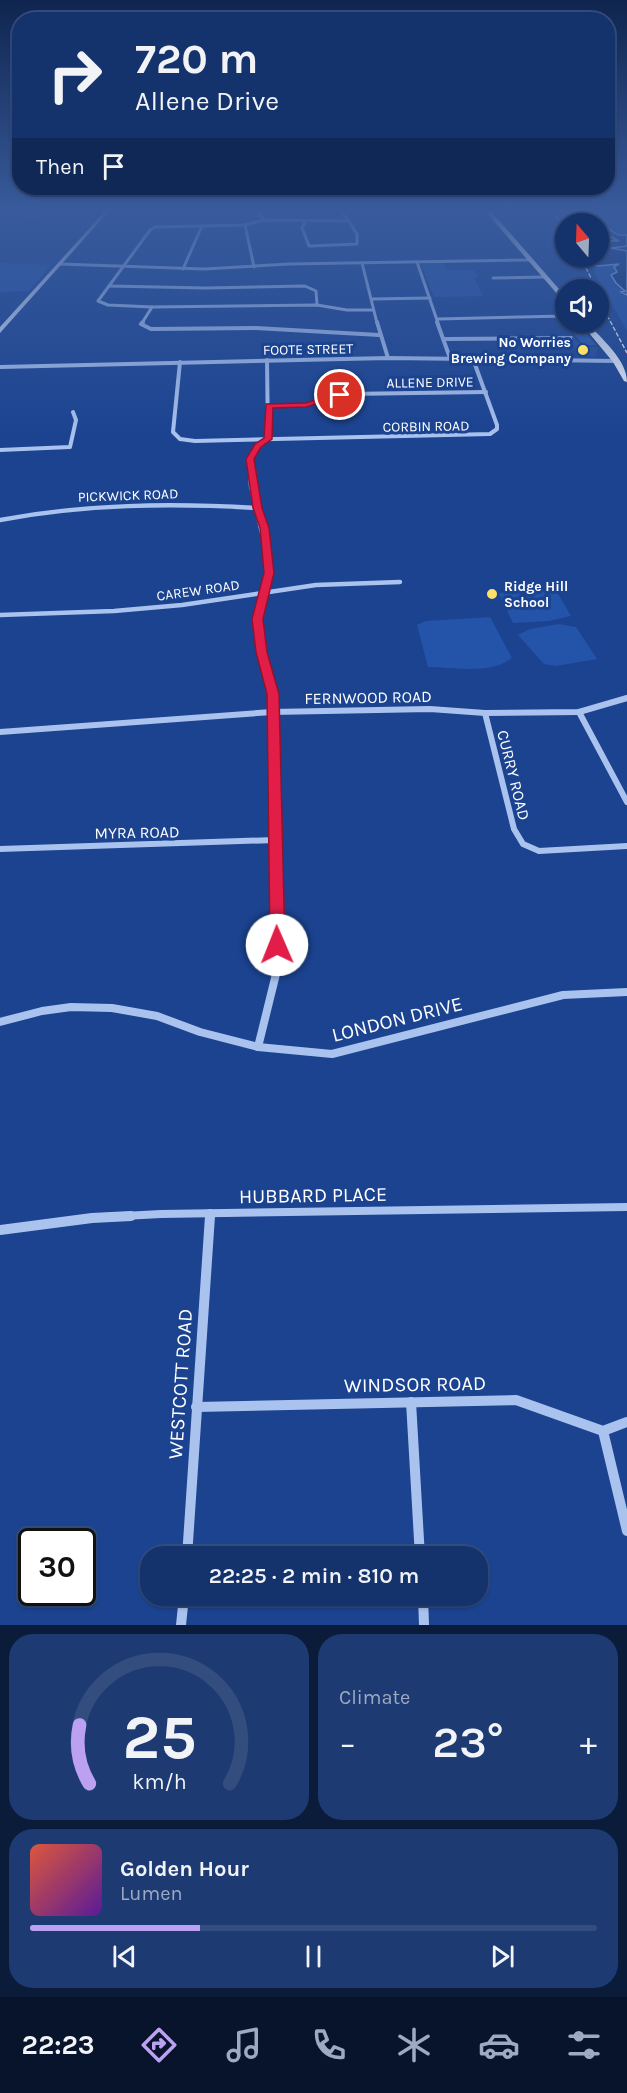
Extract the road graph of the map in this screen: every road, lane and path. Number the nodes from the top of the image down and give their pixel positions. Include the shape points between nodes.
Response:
1 (40, 286) edge
2 (108, 286) edge
3 (136, 286) edge
4 (368, 286) edge
5 (426, 286) edge
6 (430, 298) junction
7 (372, 299) junction
8 (318, 305) junction
9 (152, 307) junction
10 (373, 310) junction
11 (555, 316) edge
12 (438, 319) junction
13 (0, 331) edge
14 (593, 333) edge
15 (379, 334) junction
16 (596, 337) junction
17 (445, 339) junction
18 (388, 358) junction
19 (450, 358) junction
20 (473, 359) junction
21 (267, 360) junction
22 (616, 361) junction
23 (180, 362) junction
24 (0, 367) edge
25 (627, 379) edge
26 (486, 392) junction
27 (269, 406) junction
28 (73, 412) dead end
29 (268, 439) junction
30 (0, 450) edge
31 (257, 508) junction
32 (0, 520) edge
33 (399, 582) dead end
34 (262, 592) junction
35 (0, 615) edge
36 (627, 698) edge
37 (272, 712) junction
38 (485, 712) junction
39 (579, 712) junction
40 (0, 732) edge
41 (627, 802) edge
42 (275, 840) junction
43 (627, 846) edge
44 (0, 849) edge
45 (627, 992) edge
46 (0, 1022) edge
47 (258, 1047) junction
48 (627, 1207) edge
49 (210, 1213) junction
50 (0, 1230) edge
51 (411, 1402) junction
52 (196, 1407) junction
53 (627, 1422) edge
54 (603, 1431) junction
55 (627, 1531) edge
56 (188, 1546) edge
57 (419, 1546) edge
58 (183, 1606) edge
59 (423, 1606) edge
60 (181, 1625) edge
61 (424, 1625) edge

1 - 13 main road
2 - 9 street via 100,302
3 - 8 street via 305,286 316,291
4 - 7 street
5 - 6 street
6 - 7 street
6 - 12 street
7 - 10 street
8 - 9 street
8 - 10 street
9 - 15 street via 141,322 151,329 256,328
10 - 15 street
11 - 12 street
12 - 17 street
14 - 16 main road
15 - 18 street
16 - 17 street
16 - 22 main road
17 - 19 street
18 - 19 street, FOOTE STREET
18 - 21 street, FOOTE STREET
19 - 20 street, FOOTE STREET
20 - 22 street, FOOTE STREET
20 - 26 street, CORBIN ROAD
21 - 23 street, FOOTE STREET
21 - 27 street
22 - 25 main road
23 - 24 street, FOOTE STREET
23 - 29 street, CORBIN ROAD via 173,432 176,437 195,441
26 - 27 street, ALLENE DRIVE via 345,394 306,405
26 - 29 street, CORBIN ROAD via 497,425 495,432 485,435
27 - 29 street
28 - 30 street via 76,420 70,447
29 - 31 street via 258,445 250,459
31 - 32 street, PICKWICK ROAD via 111,504
31 - 34 street via 264,528 269,573
33 - 34 street, CAREW ROAD via 316,585
34 - 35 street, CAREW ROAD via 114,611
34 - 37 street via 258,619 273,694
36 - 39 street, FERNWOOD ROAD
37 - 38 street, FERNWOOD ROAD
37 - 40 street, FERNWOOD ROAD
37 - 42 street
38 - 39 street, FERNWOOD ROAD
38 - 43 street, CURRY ROAD via 514,829 524,844 539,851
39 - 41 street
42 - 44 street, MYRA ROAD
42 - 47 street via 278,966
45 - 47 street, LONDON DRIVE via 563,995 332,1054
46 - 47 street, LONDON DRIVE via 71,1007 112,1008 157,1016
48 - 49 street, HUBBARD PLACE
49 - 50 street, HUBBARD PLACE via 92,1218
49 - 52 street, WESTCOTT ROAD
51 - 52 street, WINDSOR ROAD
51 - 54 street, WINDSOR ROAD via 516,1400
51 - 57 street
52 - 56 street, WESTCOTT ROAD
53 - 54 street
54 - 55 street
58 - 60 street
59 - 61 street

